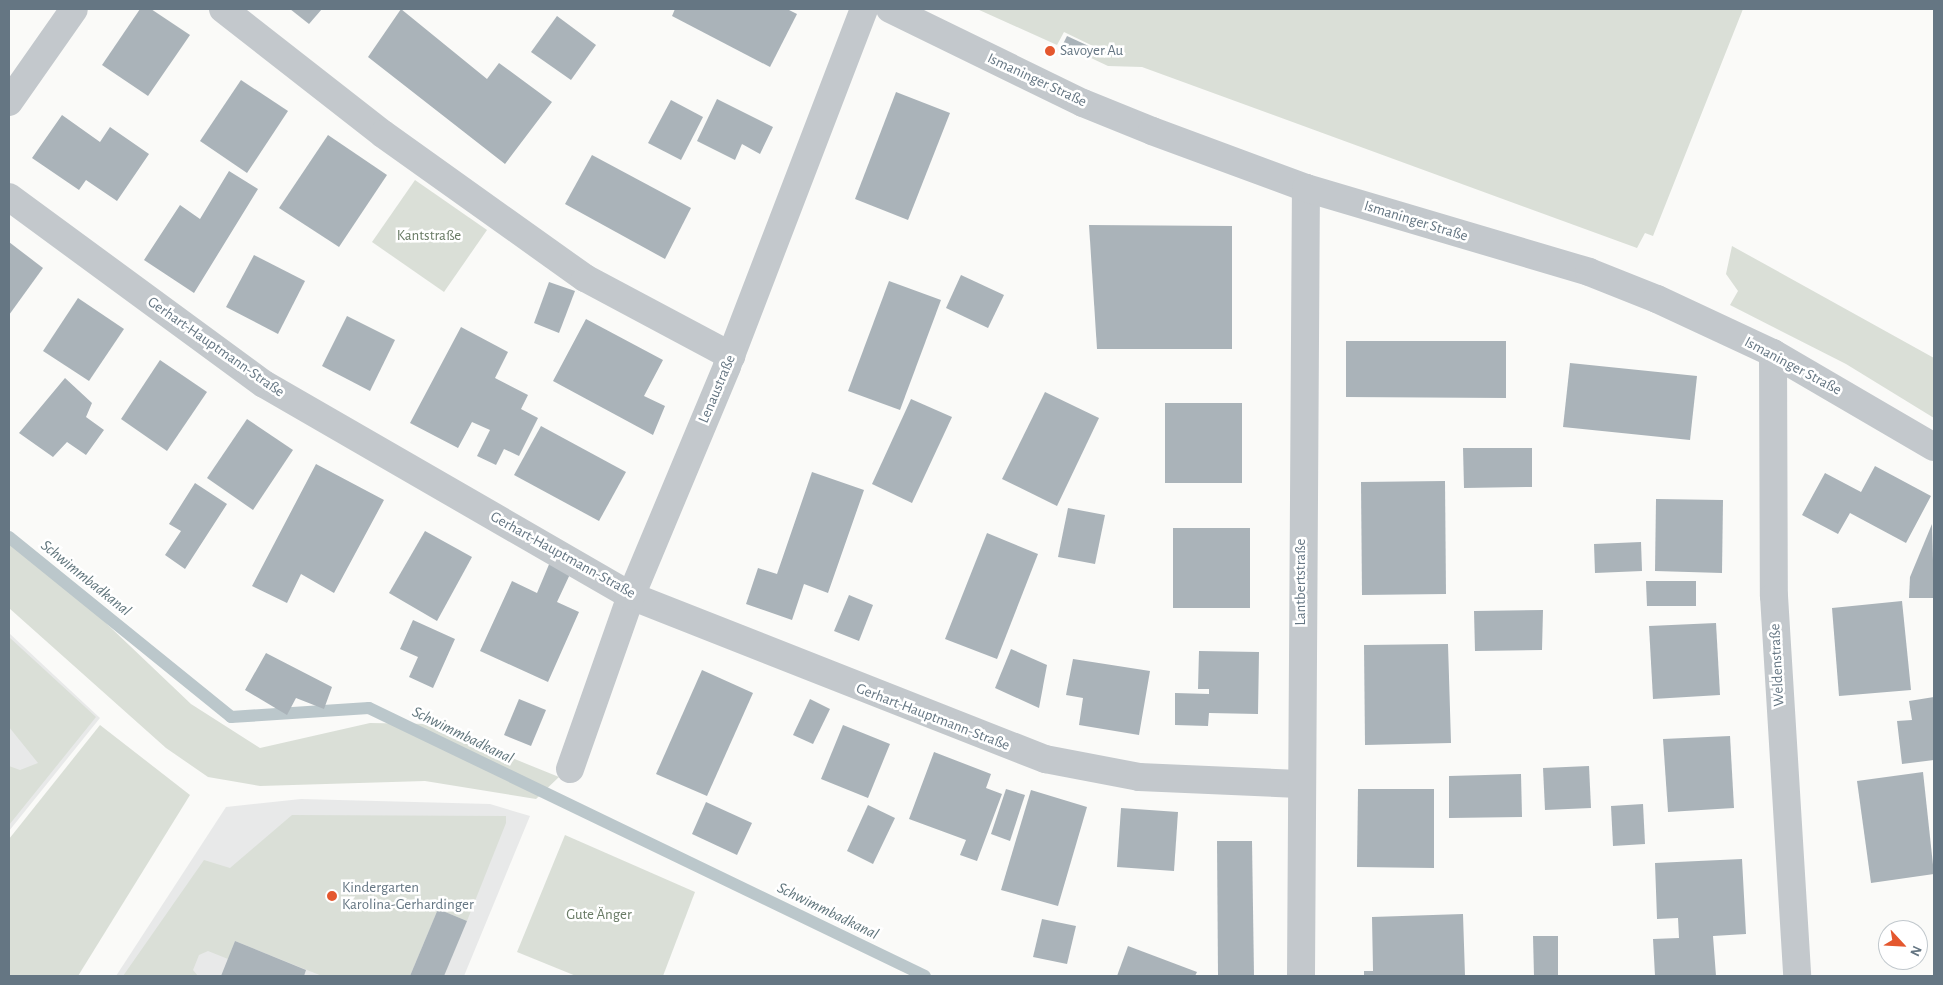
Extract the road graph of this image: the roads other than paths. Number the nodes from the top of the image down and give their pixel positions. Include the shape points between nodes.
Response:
1 (74, 9) edge
2 (223, 9) edge
3 (864, 9) edge
4 (890, 9) edge
5 (9, 102) edge
6 (1306, 188) junction
7 (9, 197) edge
8 (1773, 353) junction
9 (731, 356) junction
10 (1934, 447) edge
11 (631, 596) junction
12 (570, 769) dead end
13 (1299, 784) junction
14 (1302, 976) edge
15 (1797, 976) edge

1 - 5 street
2 - 9 street via 383,134 585,278
3 - 9 street, Lenaustraße
4 - 6 street, Ismaninger Straße via 1083,103
6 - 8 street, Ismaninger Straße via 1589,272
6 - 13 street, Lantbertstraße
7 - 11 street, Gerhart-Hauptmann-Straße via 264,384
8 - 10 street, Ismaninger Straße
8 - 15 street, Weldenstraße via 1774,596
9 - 11 street, Lenaustraße
11 - 12 street, Lenaustraße
11 - 13 street, Gerhart-Hauptmann-Straße via 1045,759 1139,777
13 - 14 street, Lantbertstraße

